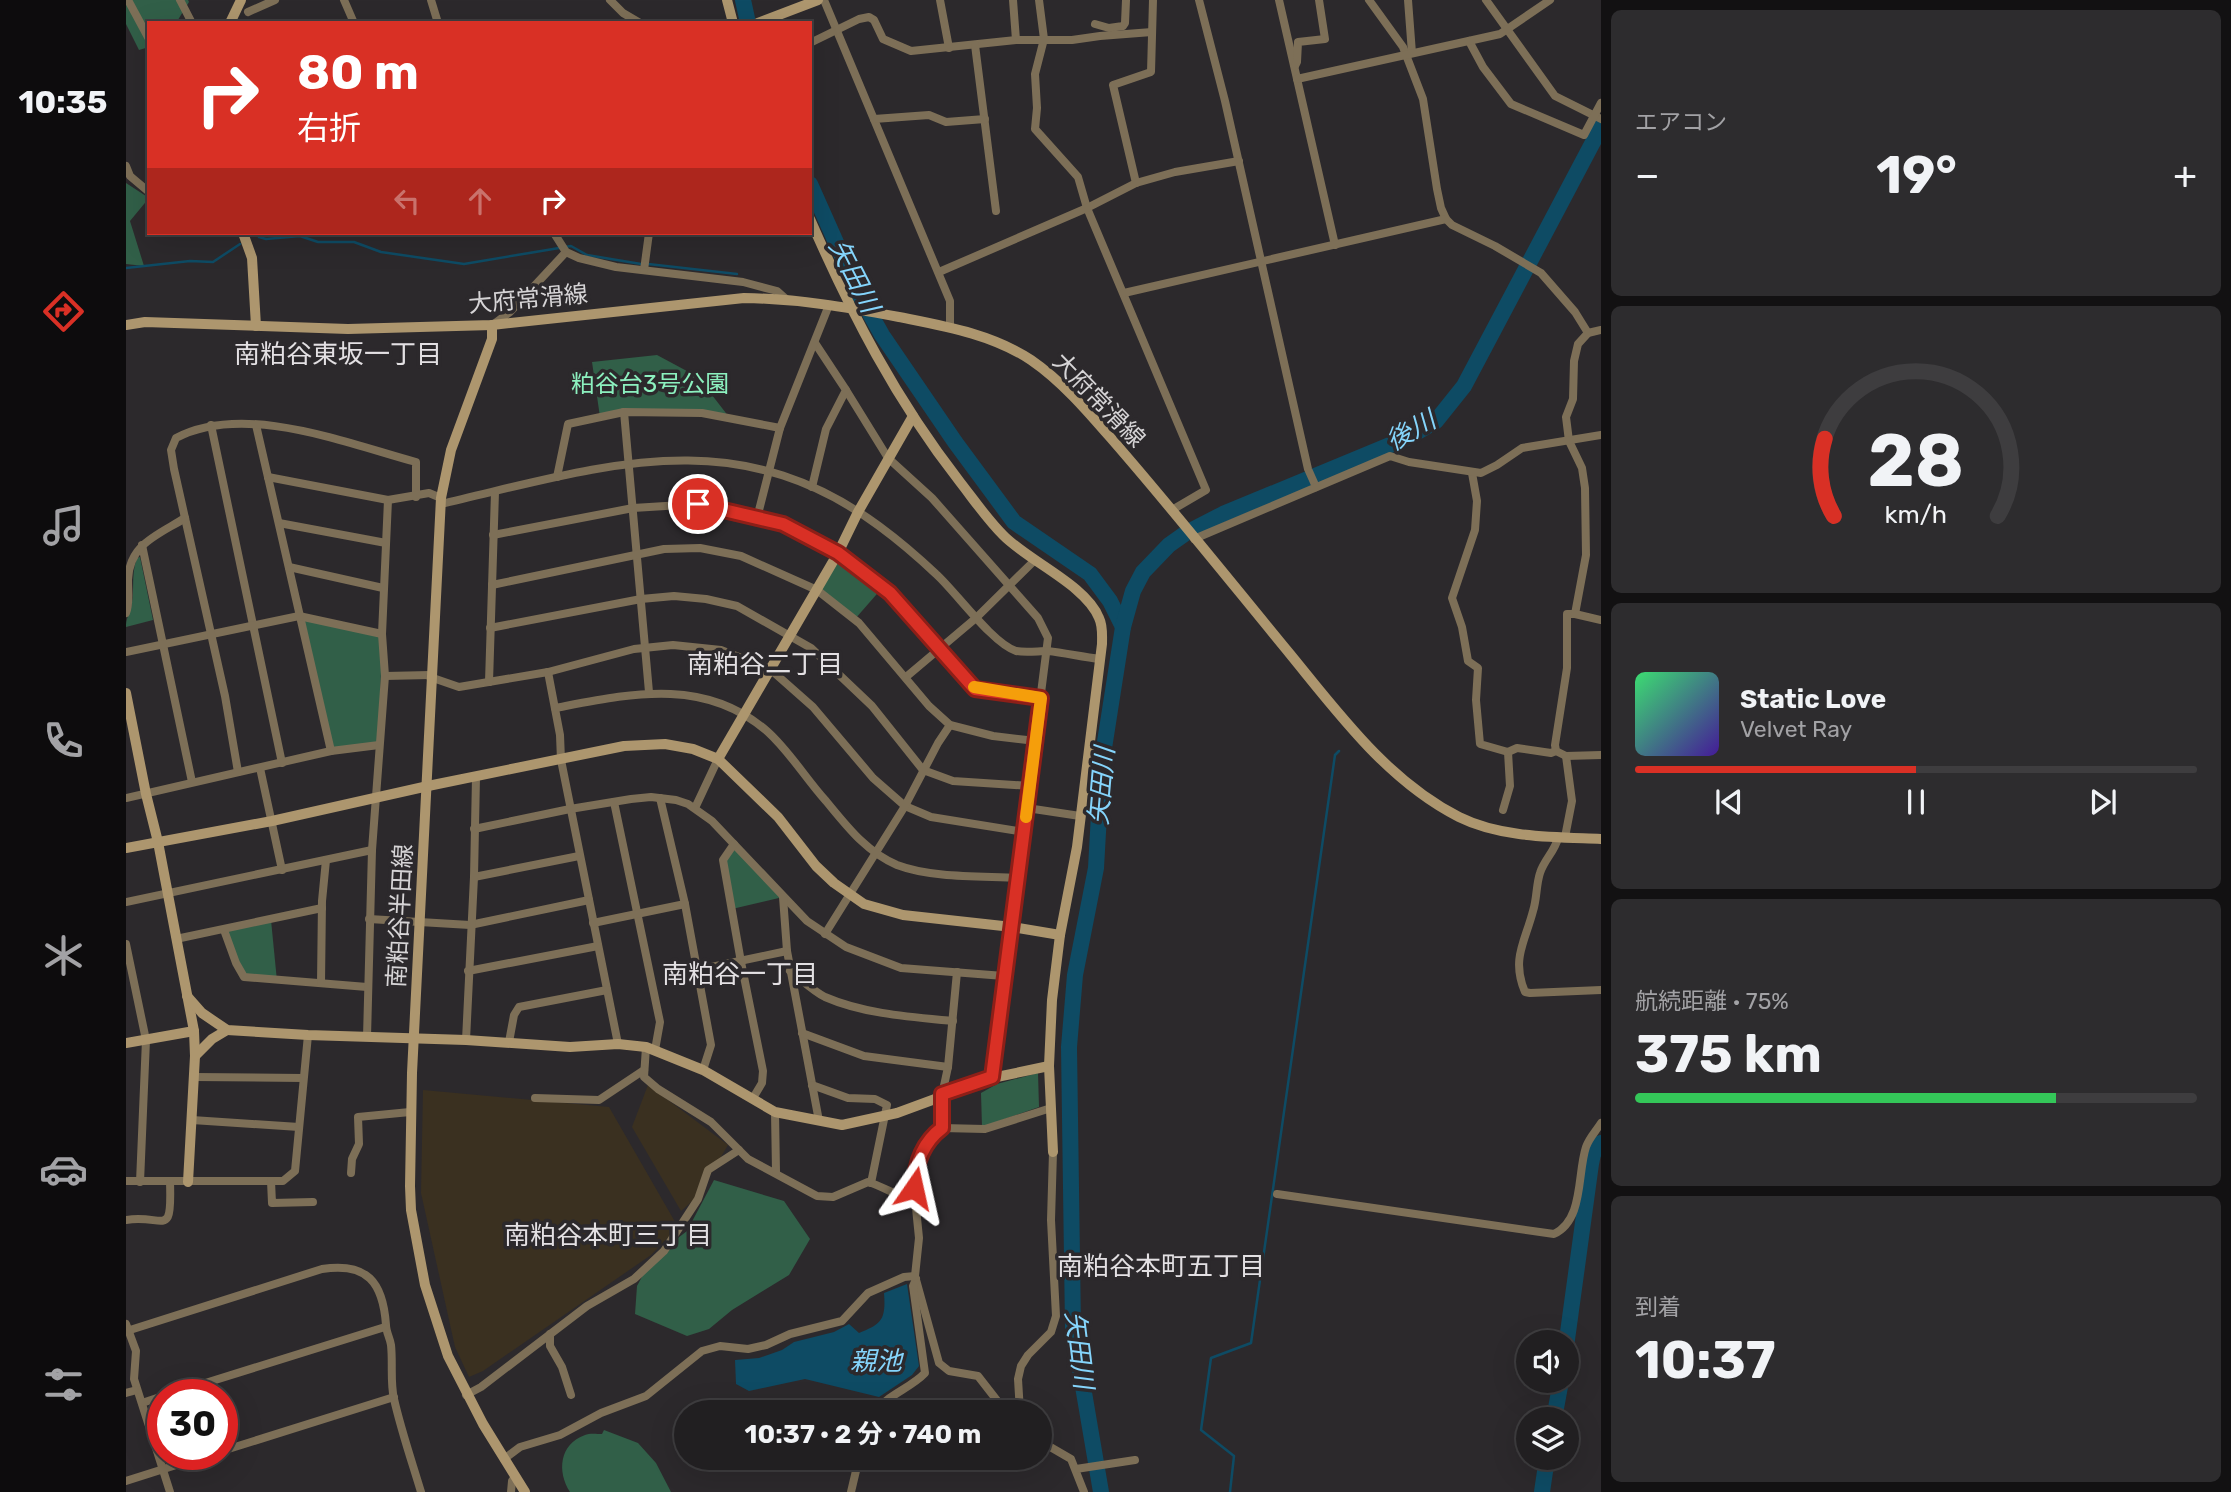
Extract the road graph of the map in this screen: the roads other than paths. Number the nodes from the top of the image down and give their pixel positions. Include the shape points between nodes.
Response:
1 (128, 0) edge
2 (180, 0) edge
3 (275, 0) edge
4 (344, 0) edge
5 (431, 0) edge
6 (610, 0) edge
7 (727, 0) edge
8 (818, 0) edge
9 (824, 0) edge
10 (940, 0) edge
11 (1013, 0) edge
12 (1039, 0) edge
13 (1126, 0) edge
14 (1153, 0) edge
15 (1199, 0) edge
16 (1279, 0) edge
17 (1319, 0) edge
18 (1369, 0) edge
19 (1408, 0) edge
20 (1486, 0) edge
21 (1550, 0) edge
22 (243, 5) edge
23 (191, 21) edge
24 (231, 21) edge
25 (253, 21) edge
26 (353, 21) edge
27 (437, 21) edge
28 (636, 21) edge
29 (732, 21) edge
30 (766, 21) edge
31 (1096, 24) dead end
32 (837, 30) junction
33 (1508, 31) junction
34 (1152, 32) junction
35 (147, 35) edge
36 (1044, 39) junction
37 (1016, 40) junction
38 (1469, 41) junction
39 (812, 42) edge
40 (975, 45) junction
41 (949, 48) junction
42 (1410, 53) junction
43 (1294, 67) junction
44 (1297, 79) junction
45 (1601, 103) edge
46 (1598, 118) edge
47 (874, 119) junction
48 (985, 119) junction
49 (1239, 161) junction
50 (126, 166) edge
51 (128, 176) edge
52 (1136, 183) junction
53 (147, 190) edge
54 (1087, 208) junction
55 (996, 211) dead end
56 (1446, 219) junction
57 (812, 223) edge
58 (244, 235) edge
59 (555, 235) edge
60 (649, 235) edge
61 (1335, 245) junction
62 (566, 252) junction
63 (1261, 263) junction
64 (645, 270) junction
65 (939, 272) junction
66 (743, 282) junction
67 (1124, 293) junction
68 (744, 298) junction
69 (786, 299) junction
70 (829, 305) junction
71 (853, 307) junction
72 (126, 325) edge
73 (492, 325) junction
74 (256, 326) junction
75 (950, 327) junction
76 (1601, 330) edge
77 (1588, 333) junction
78 (815, 343) junction
79 (846, 390) junction
80 (624, 412) junction
81 (913, 416) junction
82 (211, 425) junction
83 (256, 425) junction
84 (780, 428) junction
85 (1601, 435) edge
86 (1570, 441) junction
87 (888, 458) junction
88 (629, 463) junction
89 (768, 470) junction
90 (1472, 473) junction
91 (268, 477) junction
92 (557, 477) junction
93 (812, 486) junction
94 (1316, 487) junction
95 (495, 492) junction
96 (416, 497) junction
97 (388, 500) junction
98 (441, 501) junction
99 (633, 508) junction
100 (1172, 510) junction
101 (858, 512) junction
102 (184, 518) junction
103 (757, 518) junction
104 (279, 523) junction
105 (494, 536) junction
106 (1194, 538) junction
107 (386, 542) junction
108 (142, 545) junction
109 (838, 553) junction
110 (637, 554) junction
111 (1035, 560) junction
112 (289, 567) junction
113 (492, 585) junction
114 (1009, 586) junction
115 (383, 588) junction
116 (817, 590) junction
117 (641, 598) junction
118 (126, 613) edge
119 (1575, 614) junction
120 (299, 616) junction
121 (976, 618) junction
122 (1601, 620) edge
123 (254, 626) junction
124 (490, 628) junction
125 (209, 634) junction
126 (382, 634) junction
127 (790, 636) junction
128 (164, 643) junction
129 (646, 648) junction
130 (940, 649) junction
131 (1048, 651) junction
132 (126, 652) edge
133 (1100, 659) junction
134 (770, 669) junction
135 (548, 672) junction
136 (385, 676) junction
137 (430, 676) junction
138 (906, 677) junction
139 (489, 682) junction
140 (649, 692) junction
141 (126, 693) edge
142 (1041, 698) junction
143 (555, 708) junction
144 (744, 716) junction
145 (950, 725) junction
146 (1036, 741) junction
147 (379, 745) junction
148 (331, 751) junction
149 (1556, 751) junction
150 (1508, 752) junction
151 (1601, 755) edge
152 (1566, 756) junction
153 (718, 759) junction
154 (561, 760) junction
155 (282, 762) junction
156 (260, 768) junction
157 (923, 770) junction
158 (238, 772) junction
159 (476, 777) junction
160 (192, 782) junction
161 (428, 786) junction
162 (1030, 786) junction
163 (146, 794) junction
164 (126, 798) edge
165 (376, 798) junction
166 (660, 798) junction
167 (614, 802) junction
168 (905, 806) junction
169 (695, 808) junction
170 (1027, 808) junction
171 (570, 809) junction
172 (1503, 810) dead end
173 (1080, 816) junction
174 (272, 821) junction
175 (474, 829) junction
176 (1024, 832) junction
177 (1561, 838) junction
178 (1601, 839) edge
179 (158, 842) junction
180 (734, 845) junction
181 (126, 848) edge
182 (372, 850) junction
183 (876, 853) junction
184 (579, 856) junction
185 (326, 860) junction
186 (282, 870) junction
187 (474, 877) junction
188 (1018, 878) junction
189 (168, 893) junction
190 (849, 895) junction
191 (783, 897) junction
192 (589, 900) junction
193 (126, 902) edge
194 (685, 904) junction
195 (323, 908) junction
196 (637, 914) junction
197 (369, 919) junction
198 (420, 922) junction
199 (593, 923) junction
200 (470, 925) junction
201 (1012, 927) junction
202 (224, 930) junction
203 (825, 934) junction
204 (1060, 935) junction
205 (176, 939) junction
206 (598, 946) junction
207 (126, 947) edge
208 (787, 951) junction
209 (741, 962) junction
210 (697, 970) junction
211 (468, 971) junction
212 (790, 971) junction
213 (957, 972) junction
214 (1004, 976) junction
215 (321, 983) junction
216 (367, 987) junction
217 (607, 990) junction
218 (1601, 990) edge
219 (136, 993) junction
220 (126, 995) edge
221 (187, 996) junction
222 (953, 1021) junction
223 (227, 1030) junction
224 (194, 1031) junction
225 (802, 1033) junction
226 (307, 1035) junction
227 (367, 1037) junction
228 (415, 1038) junction
229 (146, 1040) junction
230 (466, 1040) junction
231 (509, 1042) junction
232 (126, 1043) edge
233 (618, 1044) junction
234 (650, 1048) junction
235 (195, 1056) junction
236 (1049, 1066) junction
237 (948, 1067) junction
238 (644, 1070) junction
239 (704, 1070) junction
240 (194, 1077) junction
241 (992, 1077) junction
242 (303, 1078) junction
243 (812, 1085) junction
244 (942, 1094) junction
245 (534, 1098) dead end
246 (753, 1098) junction
247 (1051, 1108) junction
248 (411, 1112) junction
249 (775, 1112) junction
250 (886, 1115) junction
251 (192, 1120) junction
252 (819, 1121) junction
253 (1601, 1123) edge
254 (299, 1127) junction
255 (942, 1128) junction
256 (739, 1150) junction
257 (1052, 1152) joint
258 (776, 1172) junction
259 (351, 1173) dead end
260 (126, 1181) edge
261 (271, 1181) junction
262 (140, 1182) junction
263 (170, 1182) junction
264 (188, 1182) junction
265 (871, 1183) junction
266 (1278, 1194) dead end
267 (915, 1200) junction
268 (313, 1202) dead end
269 (126, 1220) edge
270 (916, 1278) junction
271 (128, 1327) edge
272 (385, 1327) junction
273 (550, 1334) junction
274 (217, 1379) edge
275 (137, 1390) junction
276 (126, 1393) edge
277 (466, 1395) junction
278 (571, 1395) dead end
279 (394, 1397) junction
280 (889, 1400) edge
281 (997, 1400) edge
282 (1019, 1400) edge
283 (147, 1401) edge
284 (142, 1403) junction
285 (147, 1420) edge
286 (238, 1446) edge
287 (1052, 1447) edge
288 (504, 1459) junction
289 (1135, 1460) dead end
290 (1079, 1468) junction
291 (159, 1470) edge
292 (162, 1470) edge
293 (856, 1470) edge
294 (515, 1477) junction
295 (126, 1481) edge
296 (170, 1492) edge
297 (421, 1492) edge
298 (511, 1492) edge
299 (525, 1492) edge
300 (851, 1492) edge
301 (1084, 1492) edge

1 - 35 street
2 - 23 street
3 - 22 street
4 - 26 street
5 - 27 street
6 - 28 street
7 - 29 street
8 - 30 street
9 - 32 street
10 - 41 street
11 - 37 street
12 - 36 street
13 - 31 street via 1123,26
14 - 34 street
15 - 49 street
16 - 43 street
17 - 43 street via 1325,39 1298,42
18 - 42 street
19 - 42 street
20 - 33 street
21 - 33 street
22 - 24 street
22 - 25 street
32 - 39 street
32 - 41 street via 869,17 883,39 911,51
32 - 47 street
33 - 38 street
33 - 46 street via 1555,96
34 - 36 street
34 - 52 street via 1151,72 1113,85
36 - 37 street
36 - 54 street via 1035,74 1035,129 1078,177
37 - 40 street
38 - 42 street
38 - 46 street via 1511,104 1584,135
40 - 41 street
40 - 48 street
42 - 44 street
42 - 56 street
43 - 44 street
44 - 61 street
45 - 46 street
47 - 48 street via 929,115 946,122
47 - 65 street
48 - 55 street
49 - 52 street
49 - 63 street
50 - 51 street
51 - 53 street
52 - 54 street
54 - 65 street
54 - 67 street
56 - 61 street
56 - 77 street via 1541,273
57 - 71 street
58 - 74 street via 252,258
59 - 62 street
60 - 64 street
61 - 63 street
62 - 64 street
62 - 73 street
63 - 67 street
63 - 94 street
64 - 66 street
65 - 75 street via 950,301
66 - 68 street
66 - 69 street via 777,291
67 - 100 street via 1206,490
68 - 69 street, 大府常滑線
68 - 73 street, 大府常滑線
69 - 70 street, 大府常滑線
70 - 71 street, 大府常滑線
70 - 78 street
71 - 75 street, 大府常滑線
71 - 81 street via 877,359
72 - 74 street, 大府常滑線
73 - 74 street, 大府常滑線
73 - 98 street, 南粕谷半田線 via 492,339 451,450
75 - 100 street, 大府常滑線 via 995,342 1041,369 1073,396
76 - 77 street
77 - 86 street via 1578,344 1574,361 1573,399 1566,417
78 - 79 street
78 - 84 street
79 - 87 street
79 - 93 street via 826,429
80 - 84 street via 702,413
80 - 88 street
80 - 92 street via 568,424
81 - 87 street
81 - 111 street via 1003,535
82 - 83 street
82 - 102 street via 176,438 171,450
82 - 123 street
83 - 91 street
83 - 96 street via 292,428 416,462
84 - 89 street
85 - 86 street
86 - 90 street via 1522,448 1497,466
86 - 119 street via 1585,488 1586,555
87 - 101 street
87 - 114 street via 932,498
88 - 89 street via 679,459
88 - 92 street
88 - 99 street
89 - 93 street
89 - 103 street
90 - 94 street via 1390,456
90 - 150 street via 1477,501 1475,530 1452,598 1468,661 1478,668 1480,744
91 - 97 street
91 - 104 street
92 - 95 street
93 - 101 street
94 - 106 street
95 - 98 street
95 - 105 street
96 - 97 street
96 - 98 street via 429,493
97 - 107 street
98 - 137 street, 南粕谷半田線
99 - 103 street via 698,504
99 - 105 street
99 - 110 street
100 - 106 street, 大府常滑線
101 - 109 street
101 - 121 street via 935,573
102 - 108 street
102 - 125 street
103 - 109 street via 783,524
104 - 107 street
104 - 112 street
105 - 113 street
106 - 177 street, 大府常滑線 via 1328,701 1398,776 1461,818 1498,830
107 - 115 street
108 - 118 street via 129,569
108 - 128 street
109 - 116 street
109 - 130 street via 890,593
110 - 113 street
110 - 116 street via 688,548 735,554
110 - 117 street
111 - 114 street
111 - 133 street via 1063,579 1098,614 1102,625
112 - 115 street
112 - 120 street
113 - 124 street
114 - 121 street
114 - 131 street via 1046,630
115 - 126 street
116 - 127 street
116 - 138 street via 859,623
117 - 124 street
117 - 127 street via 674,596 737,606
117 - 129 street
119 - 122 street
119 - 149 street via 1567,614 1567,668
120 - 123 street
120 - 126 street
120 - 148 street
121 - 130 street
121 - 131 street via 1006,646 1017,651
123 - 125 street
123 - 155 street
124 - 139 street
125 - 128 street
125 - 158 street
126 - 136 street
127 - 134 street
127 - 157 street via 811,648 872,706
128 - 132 street
128 - 160 street
129 - 134 street via 673,645 721,650
129 - 135 street
129 - 140 street
130 - 138 street
130 - 142 street via 975,689
131 - 133 street
131 - 142 street
133 - 173 street
134 - 144 street
134 - 168 street via 813,707 873,778
135 - 139 street
135 - 143 street
136 - 137 street
136 - 147 street
137 - 139 street via 459,687
137 - 161 street, 南粕谷半田線
138 - 145 street
140 - 143 street
140 - 144 street via 683,694
141 - 163 street
142 - 146 street
143 - 154 street
144 - 153 street
144 - 183 street via 767,731 857,838
145 - 146 street
145 - 157 street
146 - 162 street
147 - 148 street
147 - 165 street
148 - 155 street
149 - 150 street via 1517,748
149 - 152 street
150 - 172 street via 1510,786
151 - 152 street
152 - 177 street via 1572,801
153 - 154 street via 665,744 624,746
153 - 169 street
153 - 190 street via 778,817 816,866
154 - 159 street
154 - 171 street
155 - 156 street
156 - 158 street
156 - 174 street
157 - 162 street via 953,781
157 - 168 street
158 - 160 street
159 - 161 street
159 - 175 street
160 - 163 street
161 - 165 street
161 - 198 street, 南粕谷半田線
162 - 170 street
163 - 164 street
163 - 179 street
165 - 174 street
165 - 182 street
166 - 167 street
166 - 169 street
166 - 194 street
167 - 171 street
167 - 196 street
168 - 176 street via 931,817
168 - 183 street
169 - 180 street
170 - 173 street
170 - 176 street
171 - 175 street
171 - 184 street
173 - 204 street
174 - 179 street
174 - 186 street
175 - 187 street
176 - 188 street
177 - 178 street, 大府常滑線
177 - 218 street via 1541,872 1534,911 1519,950 1520,982 1530,993
179 - 181 street
179 - 189 street
180 - 191 street
180 - 209 street via 723,860
182 - 185 street
182 - 197 street
183 - 188 street via 918,870
183 - 190 street
184 - 187 street
184 - 192 street
185 - 186 street
185 - 195 street
186 - 189 street
187 - 200 street
188 - 201 street
189 - 193 street
189 - 205 street
190 - 201 street via 879,910 903,915
190 - 203 street
191 - 203 street
191 - 208 street
192 - 199 street
192 - 200 street
194 - 196 street
194 - 210 street
195 - 202 street
195 - 215 street
196 - 199 street
196 - 234 street via 660,1022
197 - 198 street
197 - 216 street
198 - 200 street
198 - 228 street, 南粕谷半田線
199 - 206 street
200 - 211 street
201 - 204 street
201 - 214 street
202 - 205 street
202 - 215 street via 244,977
203 - 213 street via 901,968
204 - 236 street
205 - 221 street
206 - 211 street
206 - 217 street
207 - 219 street
208 - 209 street
208 - 212 street
209 - 210 street
209 - 246 street via 763,1071
210 - 239 street via 711,1045
211 - 230 street
212 - 222 street via 822,996 852,1006
212 - 225 street
213 - 214 street
213 - 222 street
214 - 241 street
215 - 216 street
216 - 227 street
217 - 231 street via 519,1007
217 - 233 street
219 - 220 street
219 - 229 street
221 - 223 street
221 - 224 street
222 - 237 street
223 - 226 street
223 - 235 street
224 - 229 street
224 - 235 street
225 - 237 street via 864,1056
225 - 243 street
226 - 227 street
226 - 242 street
227 - 228 street
228 - 230 street
228 - 248 street, 南粕谷半田線
229 - 232 street
229 - 262 street
230 - 231 street
231 - 233 street via 570,1047
233 - 234 street
234 - 238 street
234 - 239 street
235 - 240 street
236 - 241 street
236 - 247 street
237 - 244 street
238 - 245 street via 599,1100
238 - 256 street via 644,1077 658,1089 711,1122
239 - 246 street
240 - 242 street
240 - 251 street
241 - 244 street
242 - 254 street
243 - 250 street via 848,1098 874,1099 887,1105
243 - 252 street
244 - 250 street
244 - 255 street
246 - 249 street
247 - 255 street via 985,1129
247 - 257 street
248 - 259 street via 358,1117 359,1144
248 - 277 street, 南粕谷半田線 via 410,1186 419,1259 438,1330
249 - 252 street
249 - 258 street
250 - 252 street via 842,1125
250 - 265 street
251 - 254 street
251 - 264 street
253 - 266 street via 1587,1144 1569,1220 1554,1234
254 - 261 street via 295,1171 283,1181
255 - 267 street via 927,1140 920,1155
256 - 258 street
256 - 273 street via 708,1170 698,1199 664,1251 634,1279
257 - 282 street via 1056,1316 1051,1332 1021,1366
258 - 265 street via 817,1196 833,1197
260 - 262 street
261 - 264 street
261 - 268 street via 272,1203
262 - 263 street
263 - 264 street
263 - 269 street via 171,1213 167,1218 160,1222
265 - 267 street
267 - 270 street via 919,1238
270 - 280 street via 913,1286 925,1373
270 - 281 street via 939,1363 949,1371 978,1376
270 - 288 street via 904,1277 868,1293 842,1321 758,1347 720,1346 702,1351 646,1396 559,1435 520,1447
271 - 272 street via 341,1266 358,1270 374,1282 385,1308
271 - 275 street via 136,1351
272 - 274 street
272 - 279 street via 391,1345
273 - 277 street
273 - 278 street via 550,1346
275 - 276 street
275 - 284 street
277 - 288 street, 南粕谷半田線
279 - 286 street
279 - 297 street
283 - 284 street
284 - 285 street
287 - 290 street
288 - 294 street, 南粕谷半田線
289 - 290 street
290 - 301 street
291 - 295 street
292 - 296 street
293 - 300 street
294 - 298 street
294 - 299 street, 南粕谷半田線

